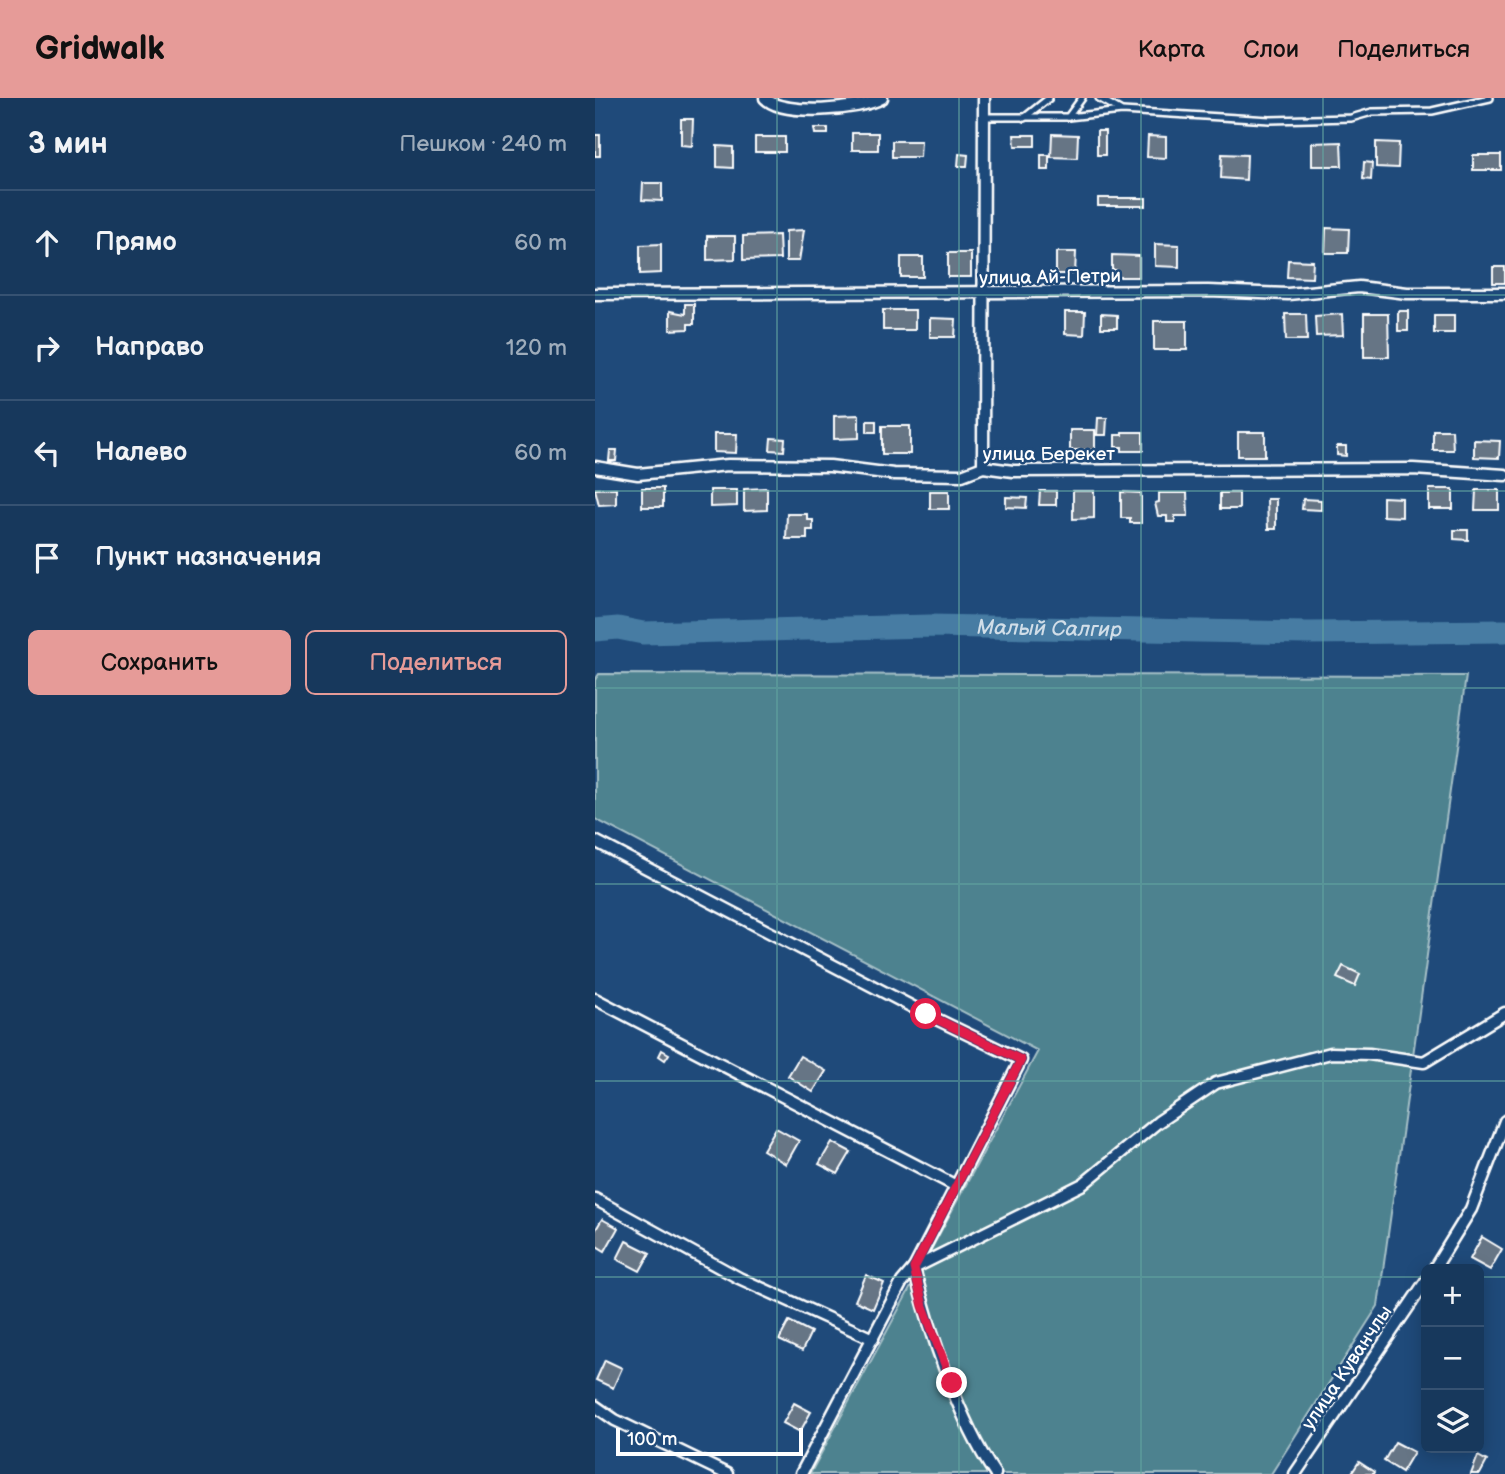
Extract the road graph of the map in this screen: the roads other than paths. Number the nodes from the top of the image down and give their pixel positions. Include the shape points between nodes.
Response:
1 (765, 98) edge
2 (882, 98) edge
3 (984, 98) edge
4 (1049, 98) edge
5 (1082, 98) edge
6 (1099, 98) edge
7 (1490, 98) edge
8 (1122, 111) junction
9 (982, 117) junction
10 (1068, 117) junction
11 (1024, 118) junction
12 (1505, 293) edge
13 (595, 294) edge
14 (985, 294) junction
15 (595, 467) edge
16 (983, 467) junction
17 (1505, 475) edge
18 (595, 841) edge
19 (595, 999) edge
20 (1505, 1013) edge
21 (1505, 1121) edge
22 (956, 1186) junction
23 (595, 1199) edge
24 (1437, 1264) edge
25 (914, 1268) junction
26 (1421, 1288) edge
27 (873, 1339) junction
28 (595, 1406) edge
29 (727, 1474) edge
30 (801, 1474) edge
31 (995, 1474) edge
32 (1295, 1474) edge

1 - 2 street via 783,107 838,109
3 - 9 street
4 - 11 lane
5 - 10 lane
6 - 8 lane
7 - 8 lane via 1432,111 1337,118 1270,120
8 - 10 lane
9 - 11 lane
9 - 14 street
10 - 11 lane
12 - 14 street, улица Ай-Петри via 1407,293 1359,287 1288,294
13 - 14 street, улица Ай-Петри
14 - 16 street
15 - 16 street, улица Берекет via 638,474 728,465 830,466 893,474 962,475
16 - 17 street, улица Берекет via 1013,471 1413,469
18 - 22 street via 1021,1060
19 - 22 street
20 - 25 street via 1424,1062 1331,1053 1216,1083 1158,1122 1083,1184
21 - 24 street via 1471,1209
22 - 25 street
23 - 27 street via 739,1278
25 - 27 street
25 - 31 street via 923,1306 976,1445
26 - 32 street, улица Куванчлы
27 - 30 street
28 - 29 street

